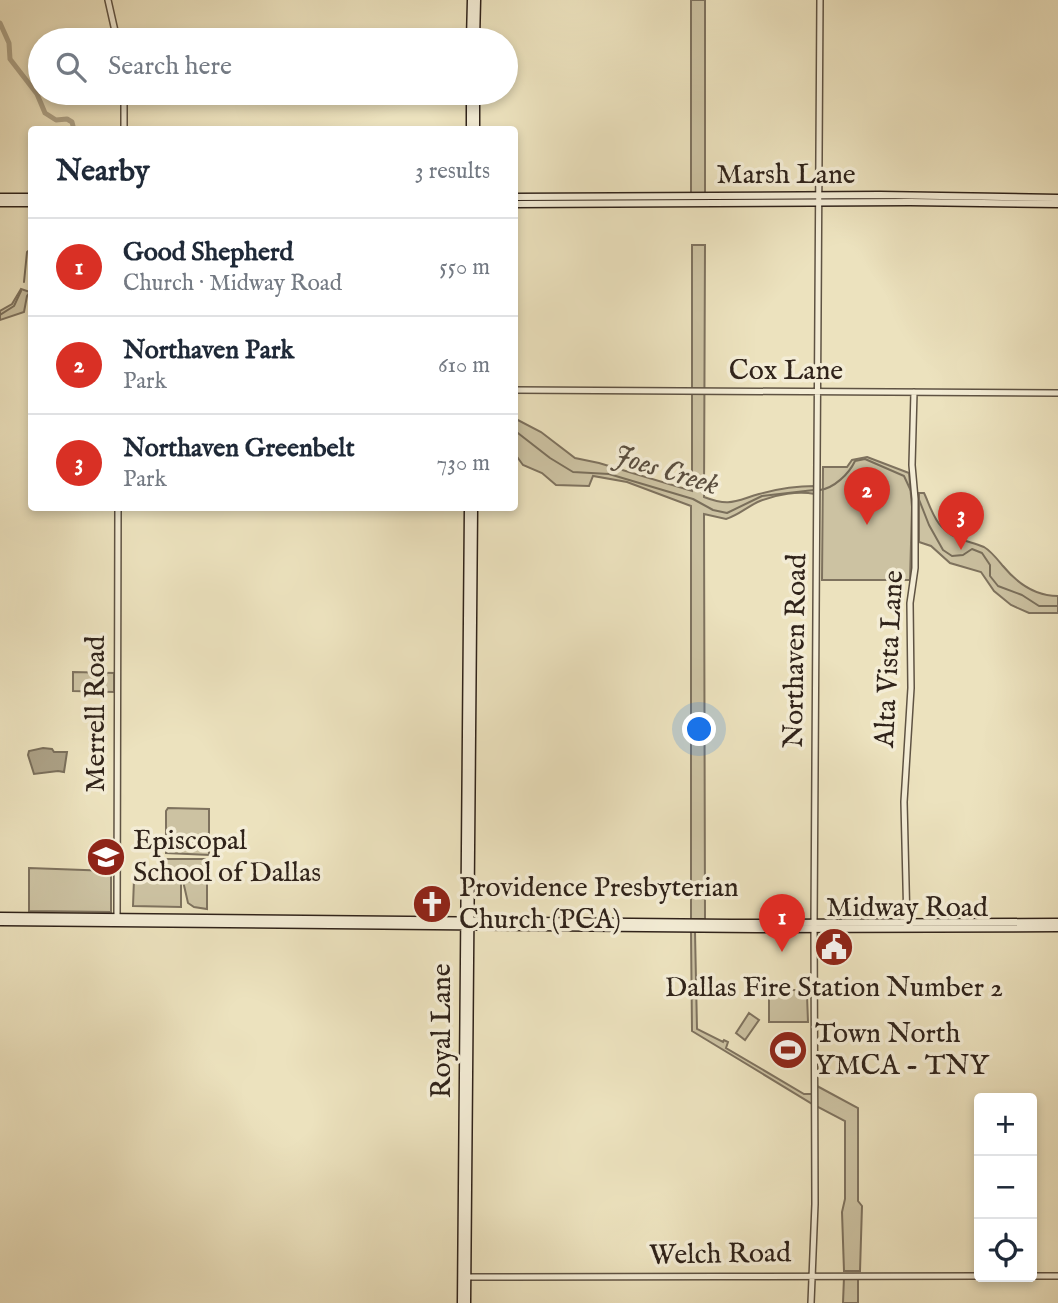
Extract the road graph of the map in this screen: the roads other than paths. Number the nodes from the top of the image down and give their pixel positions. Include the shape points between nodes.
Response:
1 (108, 0) edge
2 (471, 0) edge
3 (477, 0) edge
4 (820, 0) edge
5 (114, 28) edge
6 (473, 28) edge
7 (474, 28) edge
8 (124, 105) edge
9 (470, 105) edge
10 (476, 105) edge
11 (124, 126) edge
12 (470, 126) edge
13 (476, 126) edge
14 (0, 197) edge
15 (28, 197) edge
16 (518, 197) edge
17 (1058, 198) edge
18 (819, 199) junction
19 (0, 203) edge
20 (28, 203) edge
21 (518, 204) edge
22 (1058, 204) edge
23 (518, 390) edge
24 (819, 391) junction
25 (914, 392) junction
26 (1058, 393) edge
27 (118, 511) edge
28 (468, 511) edge
29 (474, 511) edge
30 (468, 879) junction
31 (0, 916) edge
32 (39, 919) junction
33 (117, 919) junction
34 (0, 922) edge
35 (1058, 922) edge
36 (467, 924) junction
37 (907, 925) junction
38 (814, 926) junction
39 (1058, 928) edge
40 (811, 1275) junction
41 (974, 1276) edge
42 (1037, 1276) edge
43 (1058, 1276) edge
44 (464, 1277) junction
45 (461, 1303) edge
46 (467, 1303) edge
47 (811, 1303) edge

1 - 5 street
2 - 6 main road
3 - 7 main road
4 - 18 street, Northaven Road
8 - 11 street
9 - 12 main road
10 - 13 main road
14 - 15 main road
16 - 18 main road, Marsh Lane
17 - 18 main road, Marsh Lane
18 - 21 main road, Marsh Lane
18 - 22 main road, Marsh Lane
18 - 24 street, Northaven Road
19 - 20 main road
23 - 24 street, Cox Lane
24 - 25 street, Cox Lane
24 - 38 street, Northaven Road
25 - 26 street, Cox Lane
25 - 37 street, Alta Vista Lane via 915,568 904,792
27 - 33 street, Merrell Road
28 - 30 main road, Royal Lane
29 - 30 main road, Royal Lane
30 - 36 main road, Royal Lane
31 - 32 main road, Midway Road
32 - 33 main road, Midway Road
32 - 34 main road, Midway Road
33 - 36 main road, Midway Road
35 - 37 main road, Midway Road
36 - 38 main road, Midway Road
36 - 44 main road, Royal Lane
37 - 38 main road, Midway Road
37 - 39 main road, Midway Road
38 - 40 street, Northaven Road
40 - 41 street, Welch Road
40 - 44 street, Welch Road
40 - 47 street, Northaven Road
42 - 43 street
44 - 45 main road, Royal Lane
44 - 46 main road, Royal Lane

